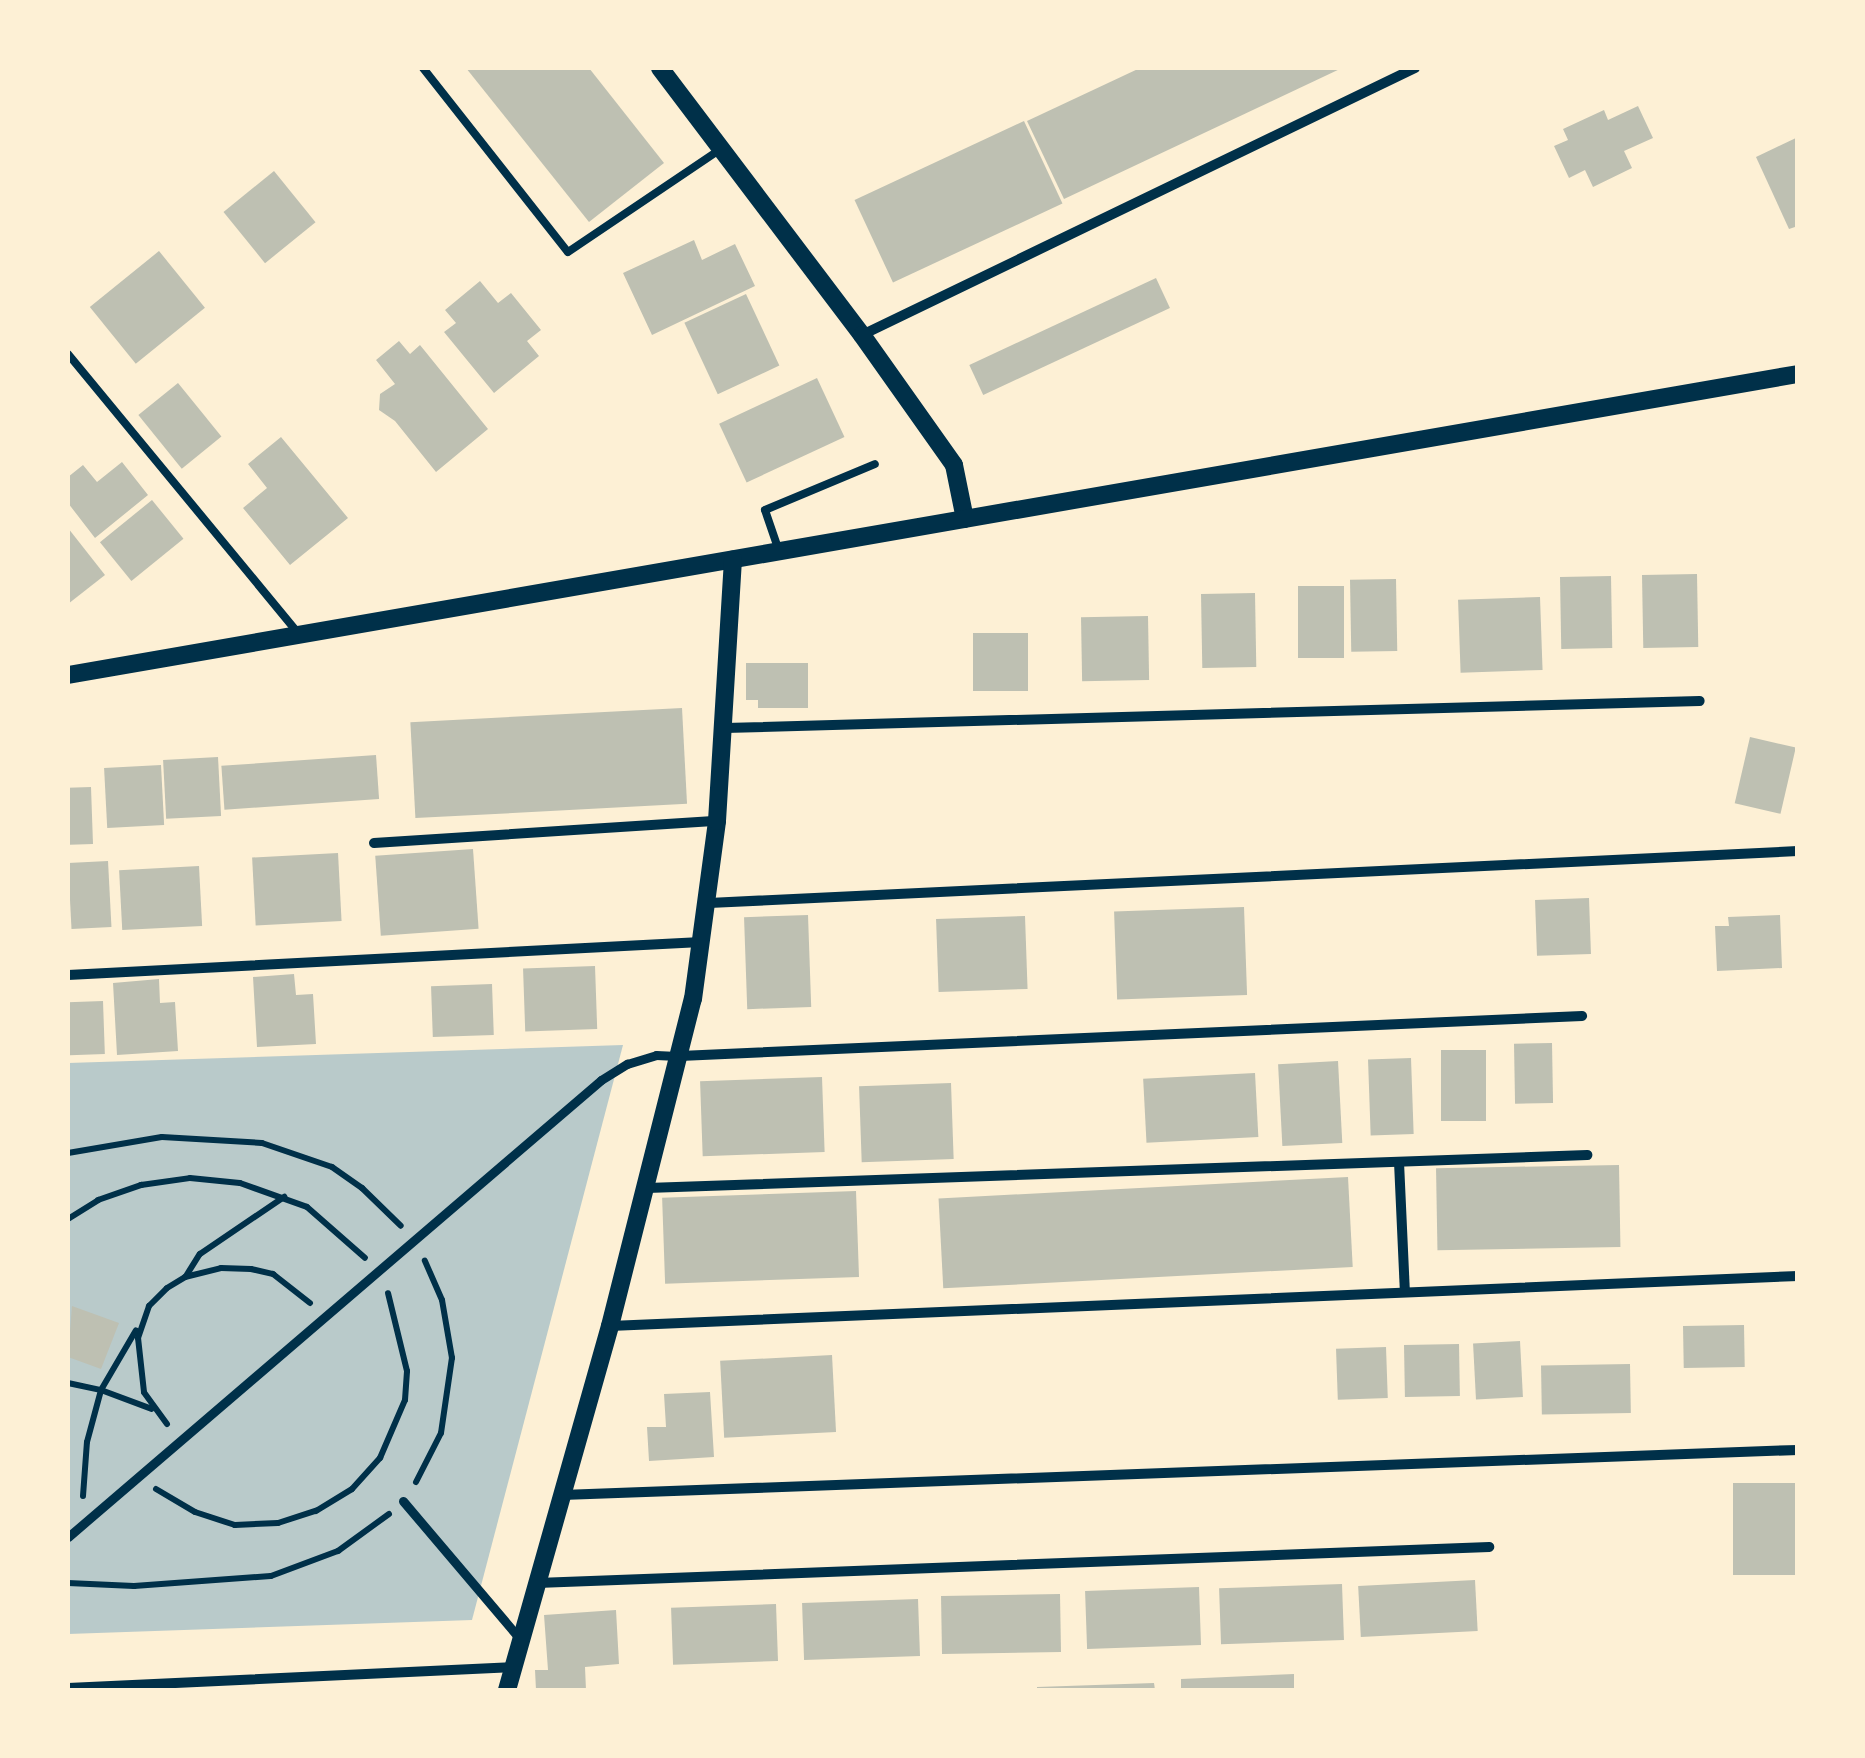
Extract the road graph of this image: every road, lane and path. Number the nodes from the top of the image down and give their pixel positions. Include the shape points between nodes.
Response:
1 (423, 68) edge
2 (660, 68) edge
3 (1414, 68) edge
4 (722, 148) junction
5 (862, 334) junction
6 (68, 354) edge
7 (1798, 374) edge
8 (875, 464) dead end
9 (966, 519) junction
10 (779, 551) junction
11 (733, 559) junction
12 (299, 634) junction
13 (68, 675) edge
14 (1700, 702) dead end
15 (725, 728) junction
16 (717, 821) junction
17 (374, 843) dead end
18 (1798, 851) edge
19 (708, 903) junction
20 (702, 942) junction
21 (68, 975) edge
22 (1582, 1016) dead end
23 (680, 1056) junction
24 (1587, 1154) dead end
25 (1399, 1162) junction
26 (646, 1188) junction
27 (285, 1196) dead end
28 (1798, 1276) edge
29 (185, 1277) junction
30 (1405, 1292) junction
31 (325, 1317) junction
32 (140, 1326) junction
33 (610, 1326) junction
34 (68, 1383) edge
35 (101, 1390) junction
36 (152, 1409) junction
37 (182, 1440) junction
38 (1798, 1450) edge
39 (562, 1494) junction
40 (404, 1501) dead end
41 (85, 1522) junction
42 (68, 1537) edge
43 (1489, 1547) dead end
44 (537, 1583) junction
45 (521, 1640) junction
46 (514, 1668) junction
47 (68, 1688) edge
48 (507, 1690) edge

1 - 4 lane via 568,252
2 - 4 street
3 - 5 street
4 - 5 street
5 - 9 street via 954,465
6 - 12 lane
7 - 9 street
8 - 10 lane via 765,510
9 - 10 street
10 - 11 street
11 - 12 street
11 - 15 street
12 - 13 street
14 - 15 street
15 - 16 street
16 - 17 street
16 - 19 street
18 - 19 street
19 - 20 street
20 - 21 street
20 - 23 street
22 - 23 street
23 - 26 street
23 - 31 street via 656,1055 601,1080
24 - 25 street
25 - 26 street
25 - 30 street
26 - 33 street
27 - 29 path via 200,1254
28 - 30 street
29 - 31 path via 221,1268 272,1274
29 - 32 path via 149,1306
30 - 33 street
31 - 37 street
32 - 35 path
32 - 36 path via 139,1367
33 - 39 street
34 - 35 path
35 - 36 path
35 - 41 path via 82,1487
36 - 37 path
37 - 41 street
38 - 39 street
39 - 44 street
40 - 45 street
41 - 42 street
43 - 44 street
44 - 45 street
45 - 46 street
46 - 47 street
46 - 48 street

